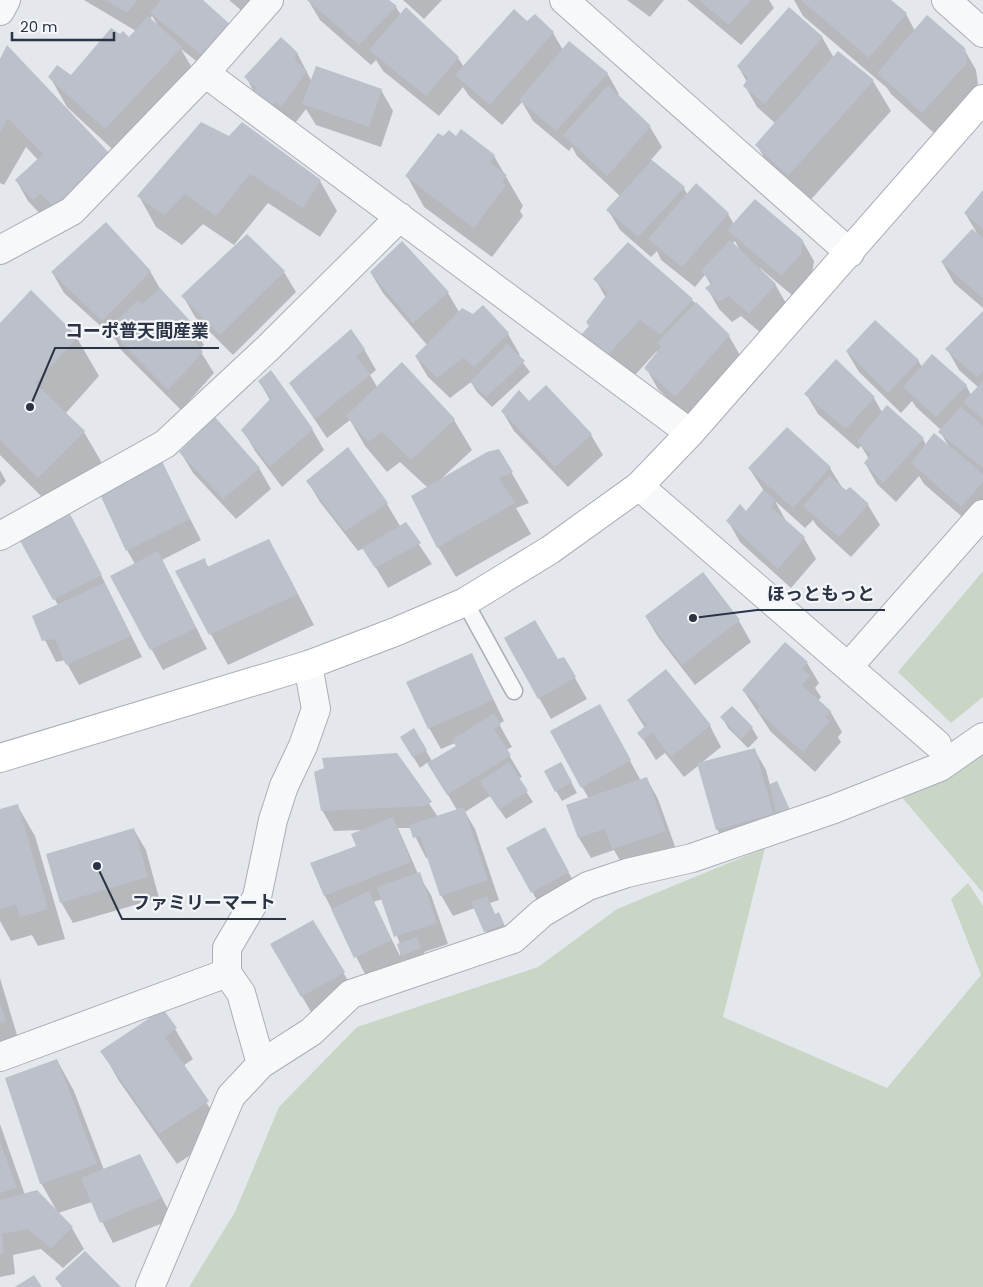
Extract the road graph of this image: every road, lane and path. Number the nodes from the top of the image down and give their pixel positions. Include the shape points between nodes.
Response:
1 (6, 0) edge
2 (270, 0) edge
3 (564, 0) edge
4 (946, 0) edge
5 (0, 11) edge
6 (983, 32) edge
7 (205, 73) junction
8 (983, 99) edge
9 (400, 217) junction
10 (0, 250) edge
11 (850, 253) junction
12 (690, 433) junction
13 (639, 486) junction
14 (983, 514) edge
15 (0, 536) edge
16 (465, 602) junction
17 (308, 665) junction
18 (848, 667) junction
19 (514, 691) dead end
20 (983, 737) edge
21 (937, 744) dead end
22 (0, 758) edge
23 (227, 973) junction
24 (0, 1057) edge
25 (261, 1064) junction
26 (150, 1287) edge

1 - 5 street
2 - 7 street
3 - 11 street
4 - 6 street
7 - 9 street
7 - 10 street via 72,212
8 - 11 street
9 - 12 street
9 - 15 street via 270,347 165,444
11 - 12 street
12 - 13 street
13 - 16 street via 550,550
13 - 18 street
14 - 18 street
16 - 17 street
16 - 19 lane
17 - 22 street
17 - 23 street via 316,709 273,820 257,897 227,948
18 - 21 street
20 - 25 street via 940,767 834,809 692,858 588,886 542,913 513,939 351,994 311,1032
23 - 24 street
23 - 25 street via 241,993
25 - 26 street via 231,1096

